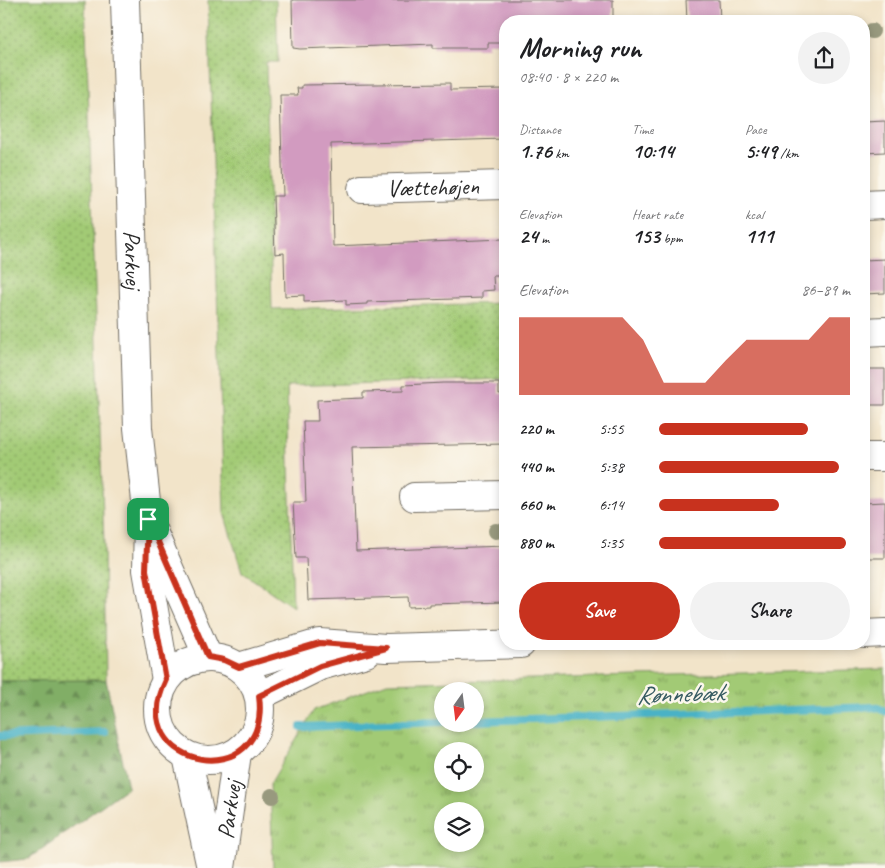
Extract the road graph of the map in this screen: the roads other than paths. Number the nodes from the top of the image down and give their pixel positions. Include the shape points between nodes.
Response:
1 (125, 0) edge
2 (499, 185) edge
3 (362, 189) dead end
4 (870, 204) edge
5 (885, 204) edge
6 (870, 332) edge
7 (885, 332) edge
8 (870, 457) edge
9 (885, 457) edge
10 (499, 495) edge
11 (414, 497) dead end
12 (148, 519) junction
13 (885, 633) edge
14 (870, 634) edge
15 (499, 645) edge
16 (386, 648) junction
17 (208, 657) junction
18 (239, 667) junction
19 (166, 680) junction
20 (259, 696) junction
21 (237, 753) junction
22 (186, 756) junction
23 (211, 868) edge
24 (221, 868) edge

1 - 12 street, Parkvej via 138,428
2 - 3 street, Vættehøjen
4 - 5 street
6 - 7 street
8 - 9 street
10 - 11 street
12 - 17 street, Parkvej
12 - 19 street, Parkvej via 146,570
13 - 14 street
15 - 16 street
16 - 18 street via 320,643
16 - 20 street via 320,666
17 - 18 street
17 - 19 street via 184,664
18 - 20 street via 252,680
19 - 22 street via 157,704 161,728 167,740
20 - 21 street via 259,722 247,744
21 - 22 street via 212,761
21 - 24 street, Parkvej
22 - 23 street, Parkvej

